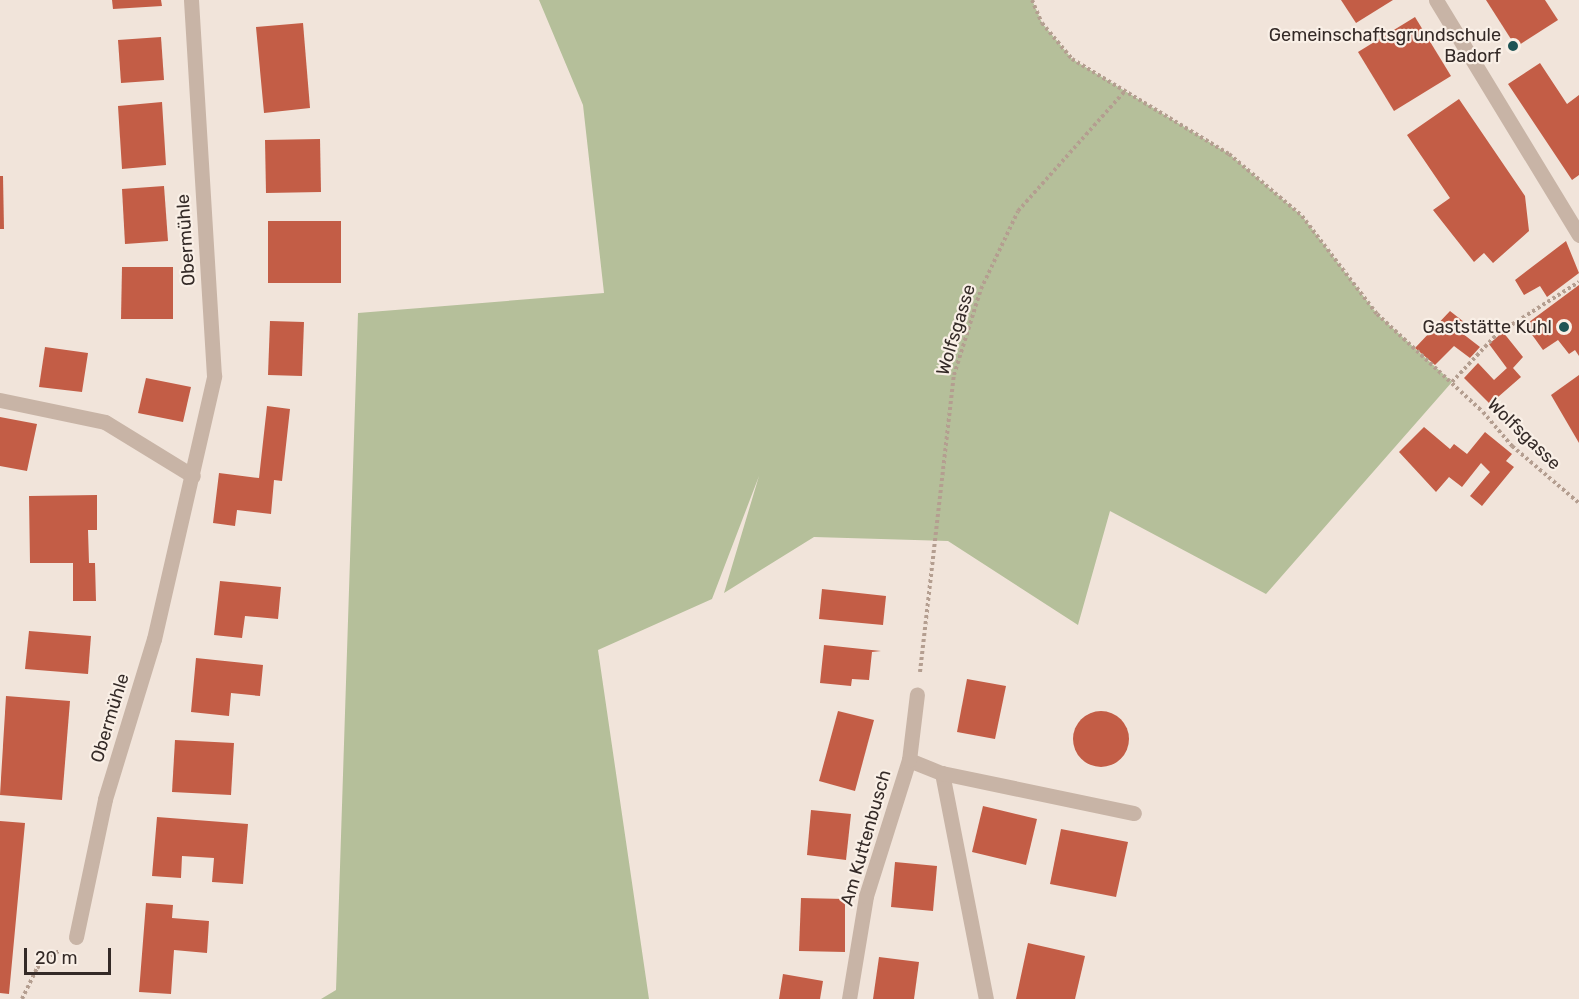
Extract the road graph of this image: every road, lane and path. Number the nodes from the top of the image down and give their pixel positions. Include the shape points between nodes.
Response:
1 (191, 0) edge
2 (1032, 0) edge
3 (1436, 0) edge
4 (1124, 92) junction
5 (1579, 236) edge
6 (1579, 282) edge
7 (1452, 382) junction
8 (0, 400) edge
9 (193, 476) junction
10 (1579, 503) edge
11 (917, 694) joint
12 (909, 760) junction
13 (942, 773) junction
14 (1134, 813) dead end
15 (76, 937) joint
16 (22, 999) edge
17 (849, 999) edge
18 (986, 999) edge

1 - 9 street, Obermühle via 214,376
2 - 4 path, Wolfsgasse via 1042,23 1072,59
3 - 5 street
4 - 7 path, Wolfsgasse via 1229,154 1302,216 1377,314
4 - 11 path, Wolfsgasse via 1018,211 981,289 954,375
6 - 7 path via 1497,333
7 - 10 path, Wolfsgasse via 1512,446
8 - 9 street via 105,422
9 - 15 street, Obermühle via 154,639 105,799
11 - 12 street, Am Kuttenbusch
12 - 13 street, Am Kuttenbusch
12 - 17 street, Am Kuttenbusch via 866,896
13 - 14 street, Am Kuttenbusch
13 - 18 street
15 - 16 path via 37,968

